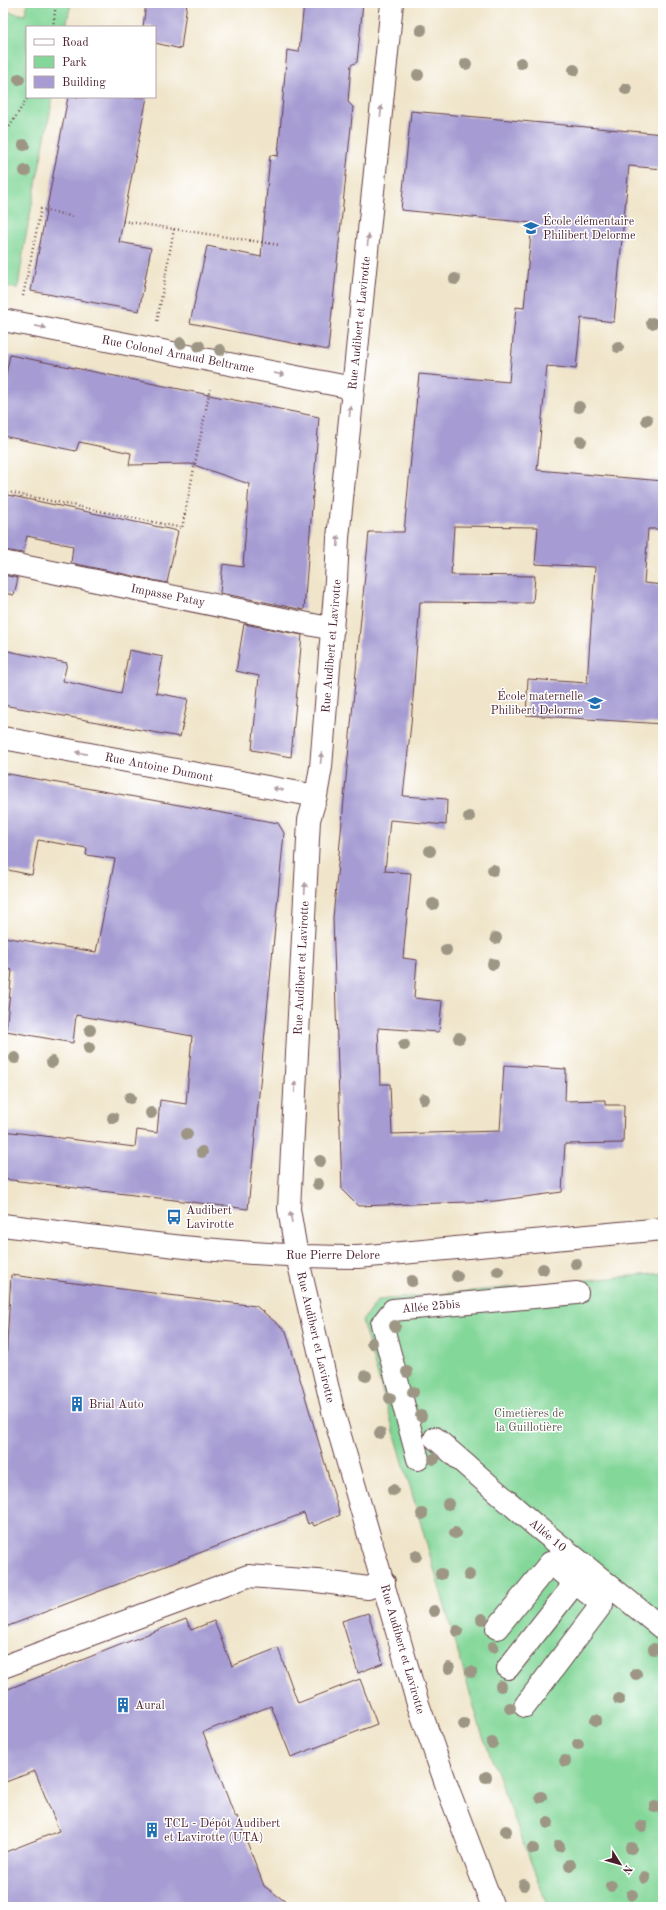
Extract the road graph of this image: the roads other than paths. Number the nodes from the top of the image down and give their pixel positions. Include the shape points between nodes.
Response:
1 (392, 3) edge
2 (3, 320) edge
3 (353, 388) junction
4 (3, 562) edge
5 (333, 629) junction
6 (3, 738) edge
7 (316, 796) junction
8 (3, 1225) edge
9 (663, 1229) edge
10 (297, 1256) junction
11 (577, 1293) dead end
12 (435, 1438) dead end
13 (418, 1459) dead end
14 (384, 1582) junction
15 (587, 1584) junction
16 (497, 1628) dead end
17 (663, 1629) edge
18 (3, 1667) edge
19 (508, 1668) dead end
20 (525, 1706) dead end
21 (494, 1907) edge

3 -> 1 street, Rue Audibert et Lavirotte
2 -> 3 street, Rue Colonel Arnaud Beltrame
5 -> 3 street, Rue Audibert et Lavirotte via 338,538
4 - 5 street, Impasse Patay
7 -> 5 street, Rue Audibert et Lavirotte via 321,767
7 -> 6 street, Rue Antoine Dumont
10 -> 7 street, Rue Audibert et Lavirotte via 290,1201 309,820
8 - 10 street, Rue Pierre Delore via 174,1247
9 - 10 street, Rue Pierre Delore via 358,1257
10 - 14 street, Rue Audibert et Lavirotte via 334,1415
11 - 13 street, Allée 25bis via 393,1310 382,1324
12 - 15 street, Allée 10 via 536,1526
14 - 18 street via 368,1588 316,1580 248,1576
14 - 21 street, Rue Audibert et Lavirotte via 418,1704 448,1790
15 - 16 street via 550,1563
15 - 17 street, Allée 10
15 - 19 street
15 - 20 street via 602,1604

